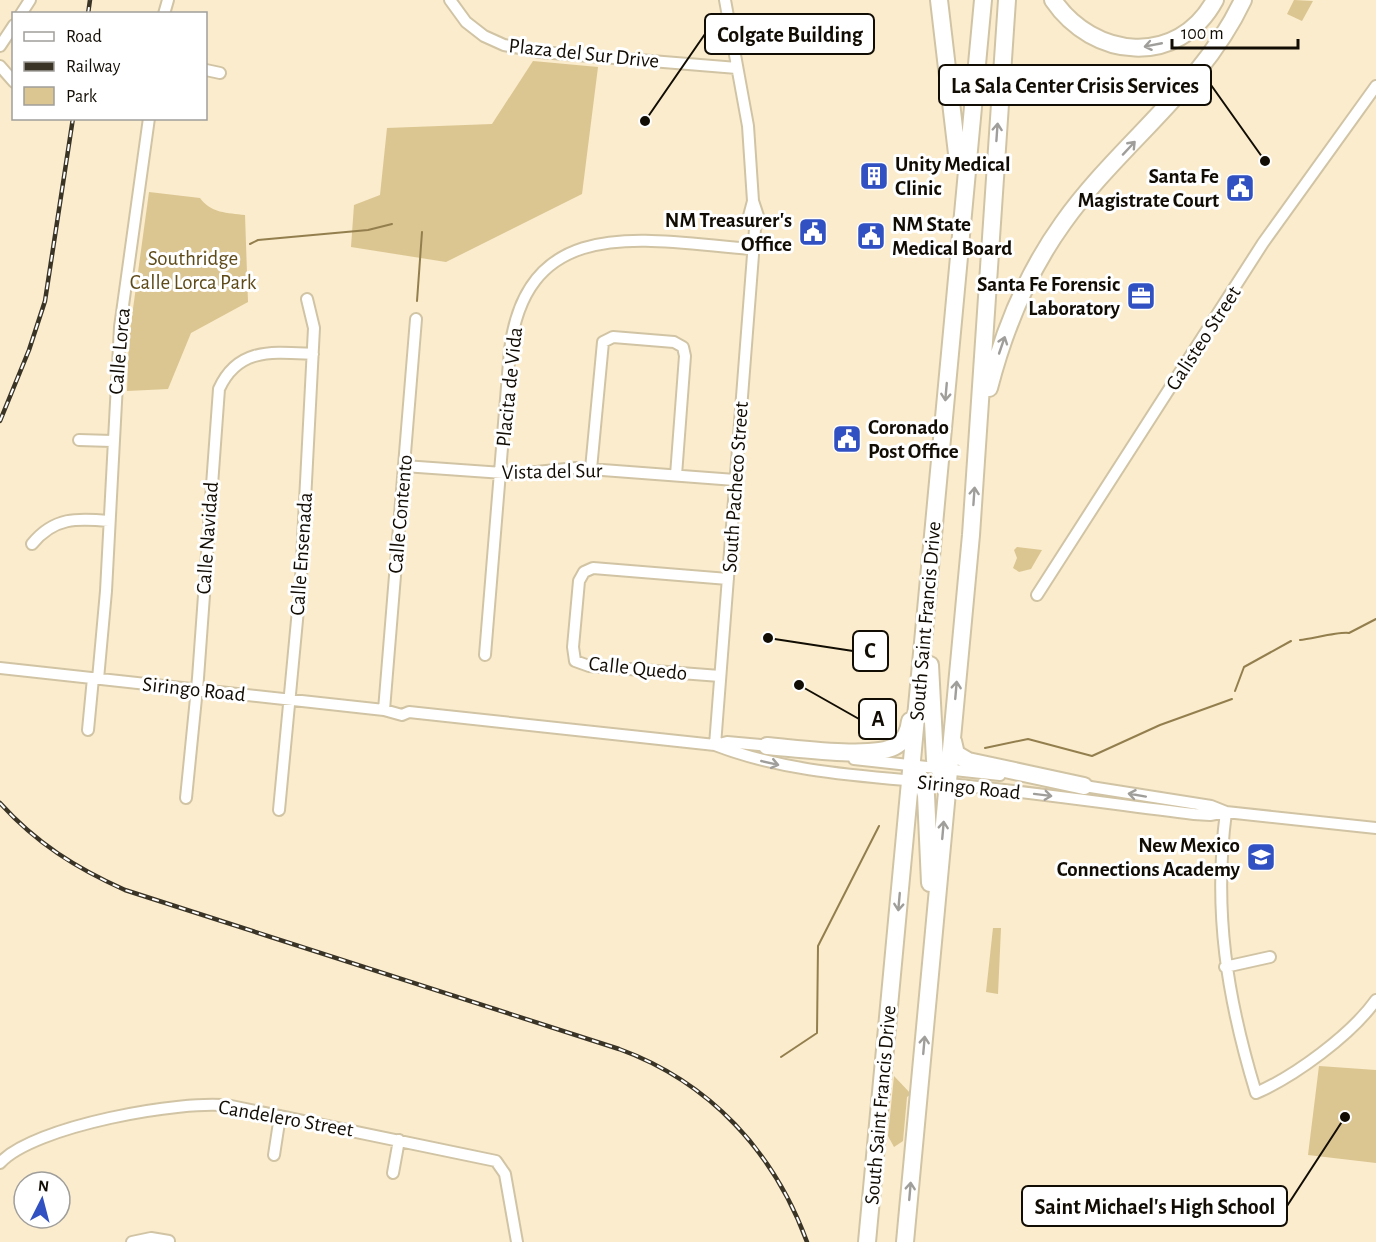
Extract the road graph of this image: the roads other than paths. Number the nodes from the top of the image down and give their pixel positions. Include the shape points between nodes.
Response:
1 (450, 0) edge
2 (724, 0) edge
3 (939, 0) edge
4 (983, 0) edge
5 (1007, 0) edge
6 (1053, 0) edge
7 (1215, 0) edge
8 (1243, 0) edge
9 (12, 28) edge
10 (0, 46) edge
11 (0, 66) edge
12 (737, 68) junction
13 (207, 70) edge
14 (220, 73) dead end
15 (12, 80) edge
16 (1376, 86) edge
17 (149, 120) edge
18 (753, 249) junction
19 (958, 250) junction
20 (306, 299) dead end
21 (416, 319) dead end
22 (313, 354) junction
23 (79, 440) dead end
24 (112, 441) junction
25 (978, 442) junction
26 (404, 466) junction
27 (591, 469) junction
28 (500, 473) junction
29 (676, 475) junction
30 (735, 480) junction
31 (109, 521) junction
32 (32, 544) dead end
33 (929, 576) junction
34 (728, 579) junction
35 (1038, 595) dead end
36 (922, 652) junction
37 (485, 655) dead end
38 (1, 668) edge
39 (720, 676) junction
40 (95, 678) junction
41 (197, 689) junction
42 (290, 699) junction
43 (384, 710) junction
44 (88, 730) dead end
45 (952, 734) junction
46 (715, 745) junction
47 (767, 746) junction
48 (945, 774) junction
49 (915, 776) junction
50 (1084, 786) junction
51 (186, 798) dead end
52 (279, 810) dead end
53 (1226, 812) junction
54 (1376, 828) edge
55 (933, 941) junction
56 (1270, 957) dead end
57 (1226, 967) junction
58 (1376, 1000) edge
59 (280, 1116) junction
60 (399, 1140) junction
61 (274, 1155) dead end
62 (508, 1156) dead end
63 (0, 1163) edge
64 (500, 1165) junction
65 (393, 1173) dead end
66 (169, 1241) edge
67 (132, 1242) edge
68 (517, 1242) edge
69 (867, 1242) edge
70 (905, 1242) edge

1 - 12 street, Plaza del Sur Drive via 466,22 504,45 541,52
2 - 12 street, South Pacheco Street
3 - 19 highway via 957,142
4 - 19 highway, South Saint Francis Drive
25 -> 5 highway, South Saint Francis Drive
7 -> 6 highway via 1197,24 1182,34 1153,46 1130,48 1087,35 1066,18
25 -> 8 highway via 1005,334 1050,243 1091,189 1195,75 1225,34
9 - 10 street
11 - 15 street
12 - 18 street, South Pacheco Street via 748,126
13 - 14 street
16 - 35 street, Galisteo Street via 1263,243
17 - 24 street, Calle Lorca via 122,309
18 - 28 street, Placita de Vida via 615,240 573,252 544,272 526,296 514,325
18 - 30 street, South Pacheco Street
19 -> 33 highway, South Saint Francis Drive
20 - 22 street, Calle Ensenada via 314,322
21 - 26 street, Calle Contento
22 - 41 street, Calle Navidad via 255,355 231,368 219,388
22 - 42 street, Calle Ensenada
23 - 24 street
24 - 31 street, Calle Lorca
45 -> 25 highway, South Saint Francis Drive
26 - 28 street, Vista del Sur
26 - 43 street, Calle Contento
27 - 28 street, Vista del Sur
27 - 29 street, Vista del Sur
27 - 29 street via 603,342 613,338 674,342 683,347 685,356
28 - 37 street, Placita de Vida
29 - 30 street, Vista del Sur
30 - 34 street, South Pacheco Street
31 - 32 street via 67,520 44,530
31 - 40 street, Calle Lorca
33 - 36 highway, South Saint Francis Drive
33 - 48 highway via 934,752
34 - 39 street, South Pacheco Street
34 - 39 street, Calle Quedo via 593,568 584,572 579,581 573,647 575,661 589,666
36 - 47 highway via 909,726 899,744 886,750 855,752
36 - 49 highway, South Saint Francis Drive
38 - 40 street, Siringo Road
39 - 46 street, South Pacheco Street
40 - 41 street, Siringo Road
40 - 44 street, Calle Lorca
41 - 42 street, Siringo Road
41 - 51 street, Calle Navidad
42 - 43 street, Siringo Road
42 - 52 street, Calle Ensenada
43 - 46 street, Siringo Road via 392,707
45 - 48 highway, South Saint Francis Drive
45 - 50 highway via 956,754 968,761
46 - 47 street, Siringo Road via 727,742
46 -> 49 street, Siringo Road via 747,758 789,767
47 - 49 street, Siringo Road
48 - 49 street, Siringo Road
48 - 49 street, Siringo Road
48 - 50 street, Siringo Road
48 -> 53 street, Siringo Road via 1194,814
55 -> 48 highway, South Saint Francis Drive
49 - 55 highway via 926,795
49 -> 69 highway, South Saint Francis Drive
53 -> 50 street, Siringo Road via 1211,806
53 - 54 street, Siringo Road
53 - 57 street via 1220,859
70 -> 55 highway, South Saint Francis Drive
56 - 57 street
57 - 58 street via 1238,1035 1256,1093 1293,1075
59 - 60 street, Candelero Street
59 - 61 street
59 - 63 street, Candelero Street via 220,1104 185,1106 61,1130 23,1146
60 - 64 street, Candelero Street via 485,1157
60 - 65 street
62 - 64 street
64 - 68 street via 506,1178
66 - 67 street via 151,1238

